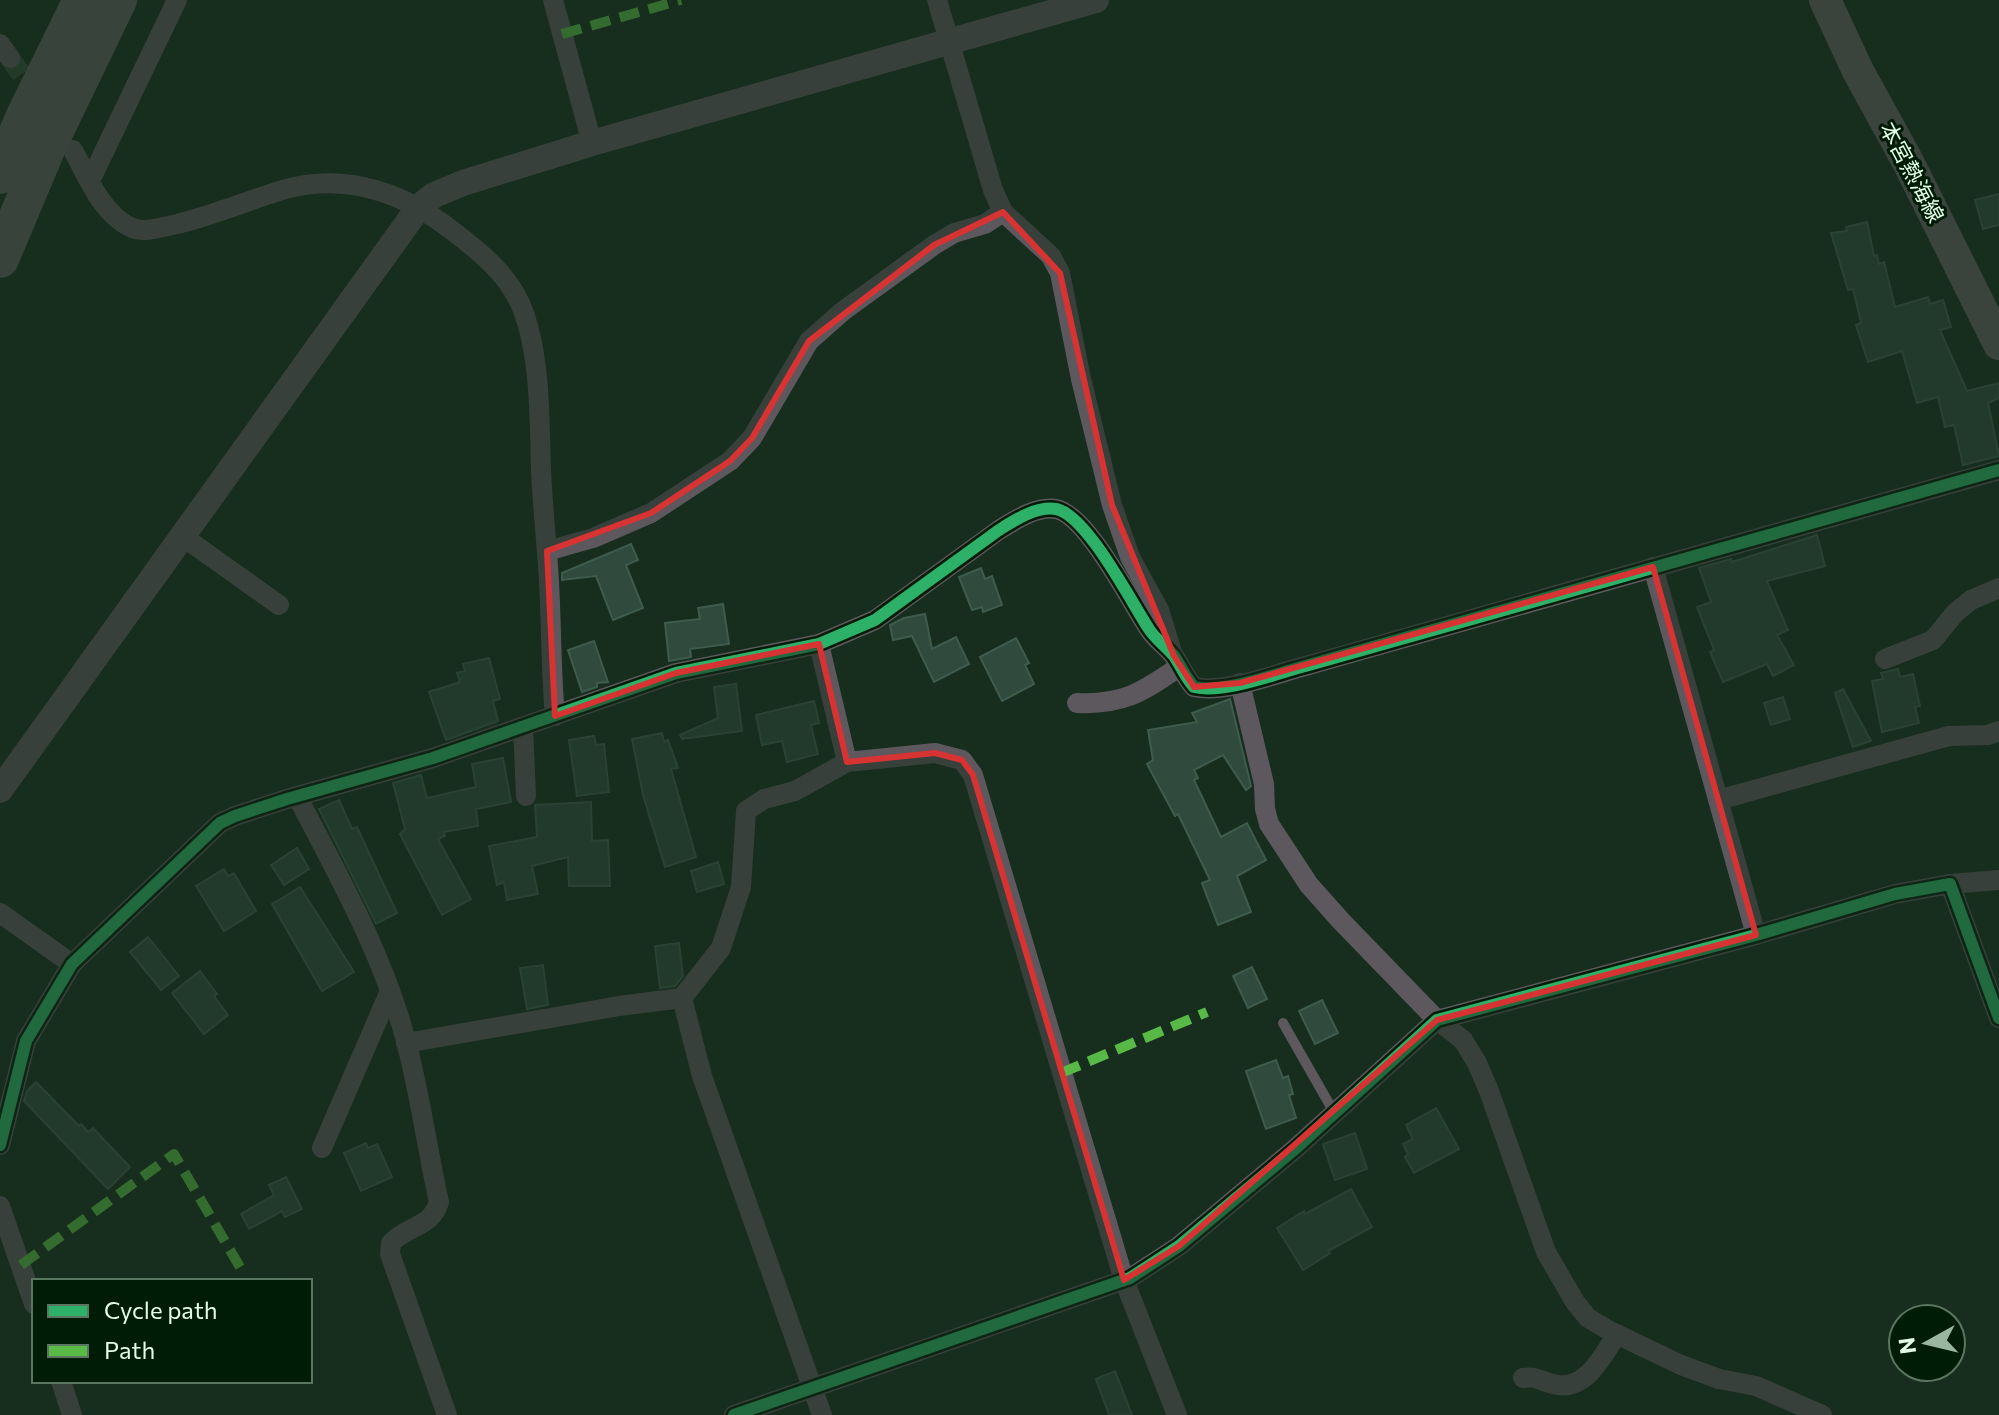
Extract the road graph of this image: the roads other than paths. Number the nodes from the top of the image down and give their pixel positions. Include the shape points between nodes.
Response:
1 (82, 0) edge
2 (118, 0) edge
3 (177, 0) edge
4 (553, 0) edge
5 (937, 0) edge
6 (1096, 0) edge
7 (1825, 0) edge
8 (949, 42) junction
9 (592, 143) junction
10 (73, 150) dead end
11 (0, 175) edge
12 (90, 181) junction
13 (419, 207) junction
14 (1003, 212) junction
15 (0, 259) edge
16 (1999, 344) edge
17 (1999, 470) edge
18 (182, 536) junction
19 (547, 551) junction
20 (1653, 567) junction
21 (1999, 588) edge
22 (279, 605) dead end
23 (819, 644) junction
24 (1885, 659) dead end
25 (1176, 662) junction
26 (1240, 683) junction
27 (1077, 703) dead end
28 (555, 716) junction
29 (523, 728) junction
30 (1999, 731) edge
31 (847, 762) junction
32 (0, 790) edge
33 (297, 796) junction
34 (526, 796) dead end
35 (1718, 800) junction
36 (1999, 880) edge
37 (1950, 884) junction
38 (0, 913) edge
39 (1756, 935) junction
40 (72, 964) junction
41 (390, 991) junction
42 (682, 998) junction
43 (1999, 1018) edge
44 (1437, 1020) junction
45 (1283, 1023) dead end
46 (406, 1043) junction
47 (1335, 1114) junction
48 (0, 1145) edge
49 (322, 1148) dead end
50 (0, 1206) edge
51 (1124, 1280) junction
52 (32, 1298) edge
53 (1617, 1334) junction
54 (1523, 1378) dead end
55 (62, 1383) edge
56 (813, 1388) junction
57 (72, 1415) edge
58 (447, 1415) edge
59 (734, 1415) edge
60 (822, 1415) edge
61 (1177, 1415) edge
62 (1822, 1415) edge

1 - 11 highway
2 - 15 highway
3 - 12 street
4 - 9 street
5 - 8 street
6 - 8 street
7 - 16 main road, 本宮熱海線
8 - 9 street
8 - 14 street
9 - 13 street via 463,183
10 - 12 street
12 - 13 street via 116,218 139,230 330,182 396,195
13 - 18 street
13 - 19 street via 487,258 523,309 538,399
14 - 19 street via 934,245 809,341 752,438 730,461 651,513
14 - 25 street via 1051,256 1060,273 1112,505
17 - 20 street
18 - 22 street
18 - 32 street
19 - 28 street
20 - 26 street
20 - 35 street
21 - 24 street via 1971,600 1933,640
23 - 25 street via 875,620 1018,518 1054,509 1071,517 1099,548 1151,633
23 - 28 street via 676,673
23 - 31 street
25 - 26 street via 1194,687
25 - 27 street via 1139,694 1105,704
26 - 44 street via 1269,824 1309,885
28 - 29 street
29 - 33 street
29 - 34 street
30 - 35 street via 1949,736
31 - 42 street via 746,811 741,887 721,948
31 - 51 street via 935,753 962,760 973,775
33 - 40 street via 220,823
33 - 41 street
35 - 39 street
36 - 37 street
37 - 39 street via 1895,894
37 - 43 street
38 - 40 street
39 - 44 street
40 - 48 street via 26,1041
41 - 46 street
41 - 49 street
42 - 46 street
42 - 56 street via 702,1076
44 - 47 street
44 - 53 street via 1463,1040 1477,1063 1546,1252 1560,1277 1588,1318
45 - 47 lane
46 - 58 street via 439,1202 431,1220 391,1243 390,1254
47 - 51 street via 1179,1246
50 - 52 street
51 - 56 street
51 - 61 street
53 - 54 street via 1599,1364 1577,1384
53 - 62 street via 1681,1365 1756,1386
55 - 57 street
56 - 59 street
56 - 60 street

